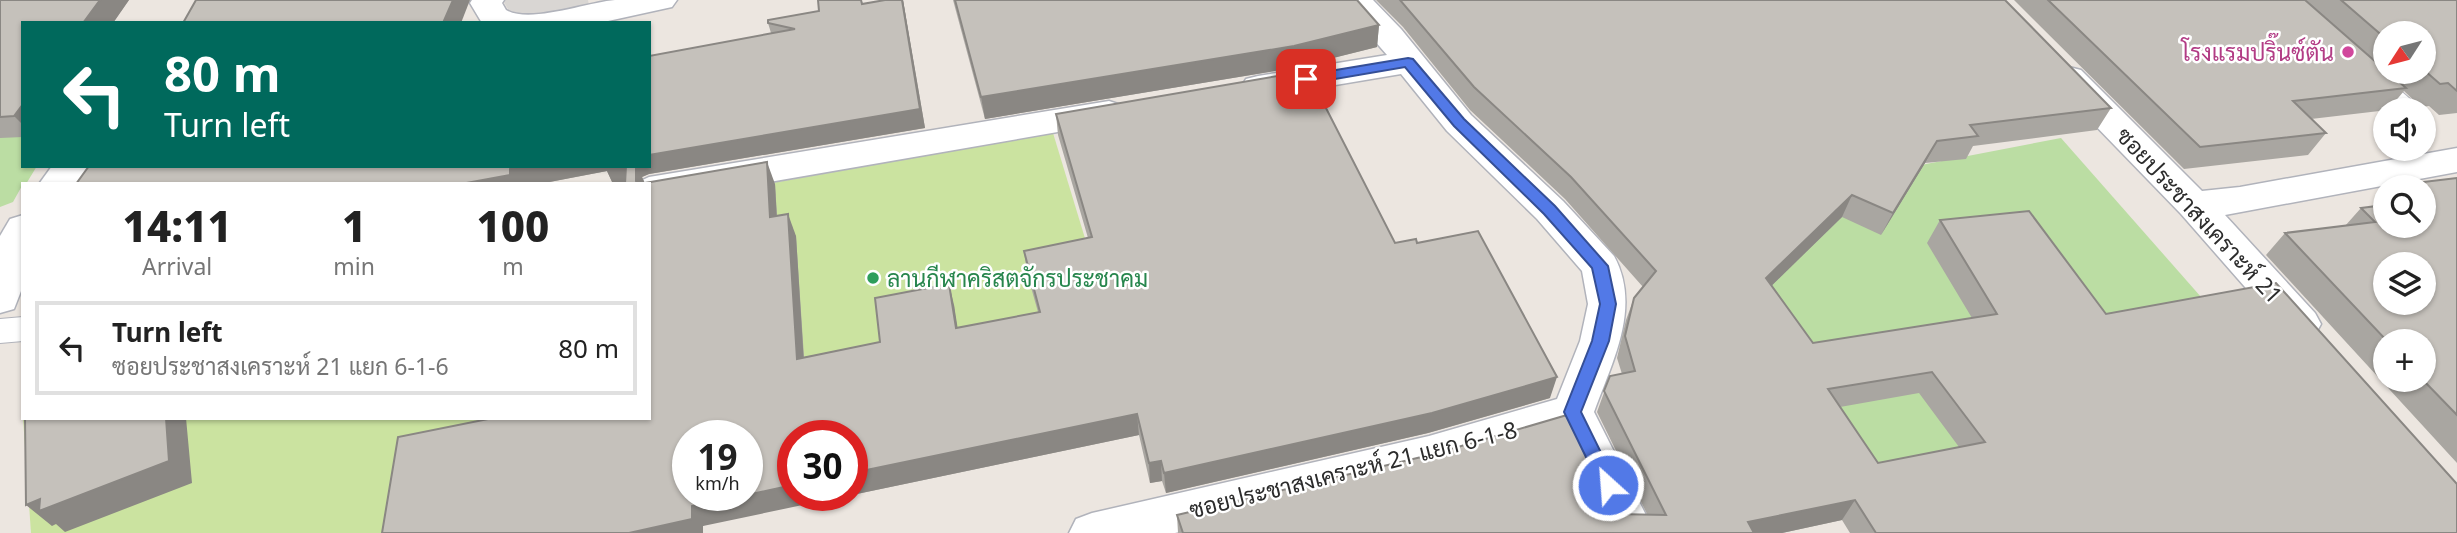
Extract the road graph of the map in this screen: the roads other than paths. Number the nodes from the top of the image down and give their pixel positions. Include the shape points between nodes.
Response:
1 (488, 0) edge
2 (661, 0) edge
3 (1355, 0) edge
4 (501, 21) edge
5 (548, 21) edge
6 (2048, 56) edge
7 (2348, 59) edge
8 (1408, 62) junction
9 (1228, 93) edge
10 (2393, 98) edge
11 (1136, 109) edge
12 (2457, 160) edge
13 (70, 168) edge
14 (59, 182) edge
15 (651, 190) edge
16 (2194, 205) junction
17 (21, 216) edge
18 (0, 220) edge
19 (21, 232) edge
20 (0, 298) edge
21 (21, 329) edge
22 (0, 331) edge
23 (2325, 351) edge
24 (1573, 412) junction
25 (1092, 533) edge
26 (1632, 533) edge

1 - 4 street via 492,16
2 - 5 street
3 - 8 street
6 - 16 street, ซอยประชาสงเคราะห์ 21
7 - 10 lane
8 - 9 street
8 - 24 street via 1459,123 1550,210 1600,266 1608,304 1600,341
11 - 15 street
12 - 16 street
13 - 14 street
16 - 23 street, ซอยประชาสงเคราะห์ 21
17 - 18 street
19 - 20 street
21 - 22 lane
24 - 25 street, ซอยประชาสงเคราะห์ 21 แยก 6-1-8 via 1429,454
24 - 26 street

